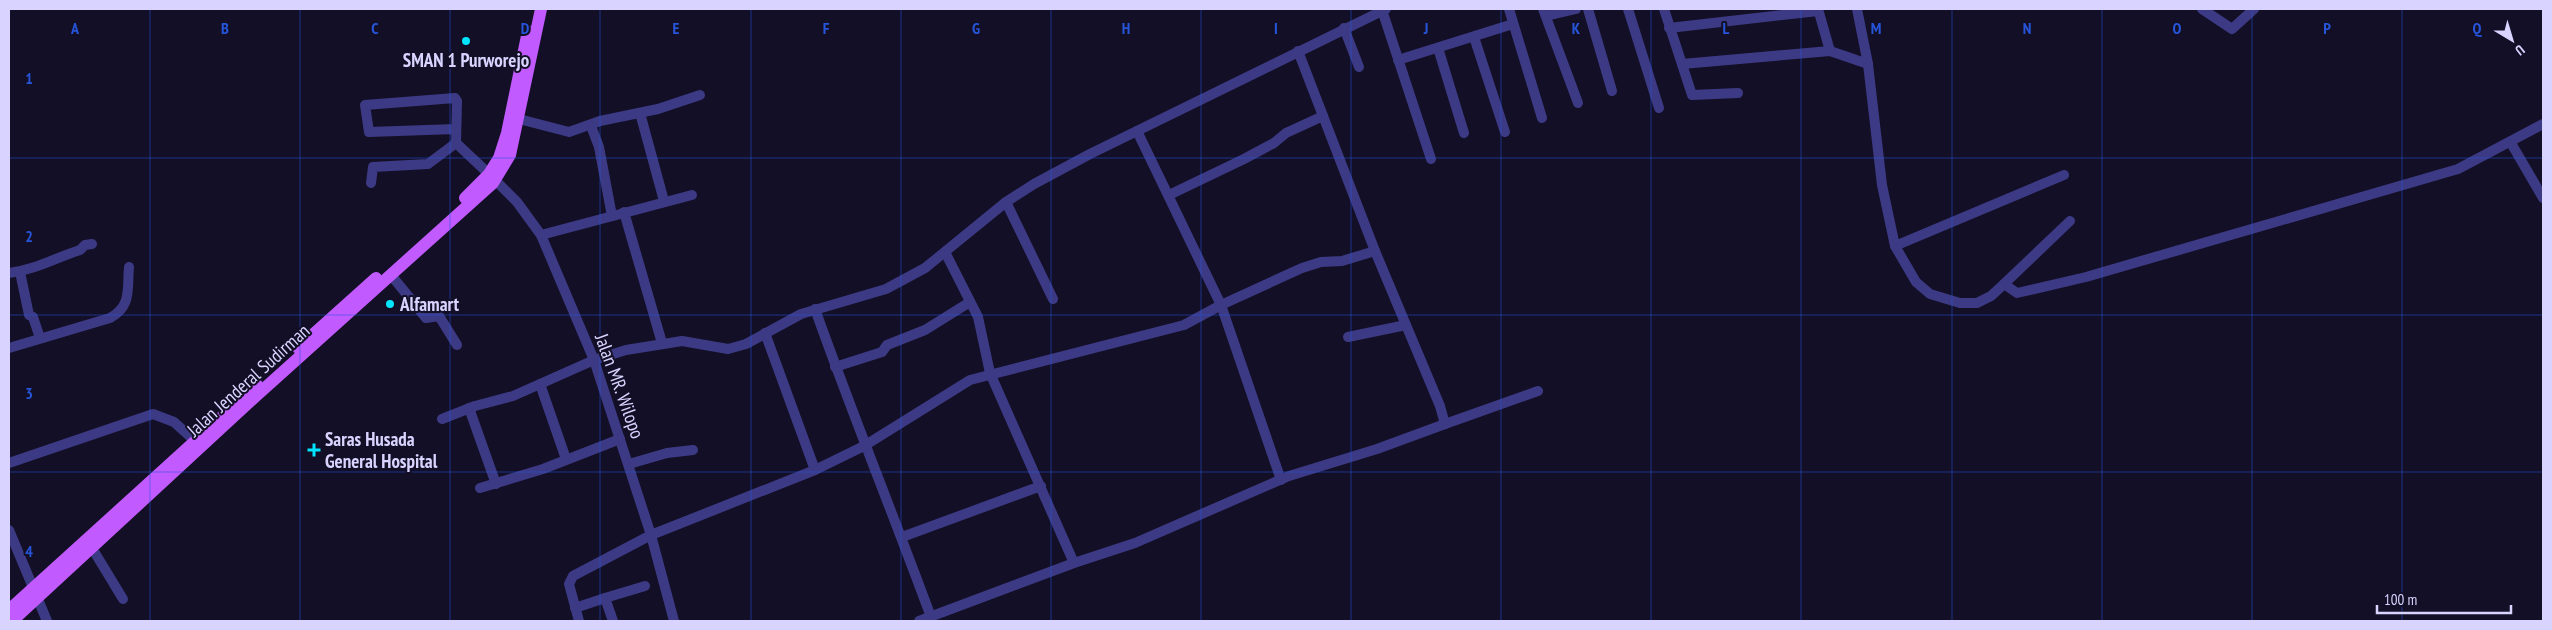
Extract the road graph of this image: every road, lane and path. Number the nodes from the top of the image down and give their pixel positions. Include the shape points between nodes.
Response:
1 (533, 9) edge
2 (541, 9) edge
3 (1508, 9) edge
4 (1576, 9) edge
5 (1588, 9) edge
6 (1628, 9) edge
7 (1664, 9) edge
8 (1857, 9) edge
9 (2202, 9) edge
10 (2254, 9) edge
11 (1384, 10) edge
12 (1818, 10) edge
13 (1544, 13) edge
14 (1513, 24) junction
15 (1344, 28) junction
16 (1669, 28) junction
17 (1474, 37) junction
18 (1438, 48) junction
19 (1298, 51) junction
20 (1830, 51) junction
21 (1398, 60) junction
22 (1682, 64) junction
23 (1868, 64) junction
24 (1359, 67) dead end
25 (1612, 91) dead end
26 (1738, 93) dead end
27 (700, 95) dead end
28 (1578, 103) dead end
29 (1659, 108) dead end
30 (640, 113) junction
31 (1323, 116) junction
32 (1542, 118) dead end
33 (519, 119) junction
34 (2543, 124) edge
35 (591, 126) junction
36 (456, 129) junction
37 (1137, 131) junction
38 (1505, 132) dead end
39 (1464, 133) dead end
40 (456, 143) junction
41 (2511, 143) junction
42 (1431, 159) dead end
43 (502, 161) junction
44 (2064, 175) dead end
45 (492, 177) junction
46 (371, 183) dead end
47 (692, 195) dead end
48 (1169, 195) junction
49 (2543, 198) edge
50 (664, 201) junction
51 (1006, 202) junction
52 (624, 212) junction
53 (612, 216) junction
54 (2070, 221) dead end
55 (541, 235) junction
56 (92, 244) dead end
57 (1896, 246) junction
58 (1375, 251) junction
59 (945, 252) junction
60 (129, 267) dead end
61 (20, 272) junction
62 (9, 273) edge
63 (391, 275) junction
64 (2004, 284) junction
65 (1053, 300) dead end
66 (970, 302) junction
67 (353, 304) junction
68 (1221, 305) junction
69 (815, 309) junction
70 (1406, 325) junction
71 (765, 333) junction
72 (1348, 337) dead end
73 (40, 338) junction
74 (662, 343) junction
75 (457, 345) dead end
76 (9, 348) edge
77 (594, 360) junction
78 (835, 367) junction
79 (990, 373) junction
80 (540, 384) junction
81 (1538, 391) dead end
82 (255, 392) junction
83 (469, 408) junction
84 (442, 420) dead end
85 (1445, 424) junction
86 (620, 438) junction
87 (194, 440) junction
88 (864, 446) junction
89 (693, 450) dead end
90 (566, 460) junction
91 (9, 463) edge
92 (629, 464) junction
93 (170, 470) junction
94 (815, 470) junction
95 (1280, 480) junction
96 (496, 484) junction
97 (1041, 486) junction
98 (480, 488) dead end
99 (122, 513) junction
100 (9, 530) edge
101 (651, 535) junction
102 (902, 537) junction
103 (92, 548) junction
104 (1074, 563) junction
105 (645, 586) dead end
106 (36, 592) junction
107 (123, 598) dead end
108 (605, 598) junction
109 (575, 608) junction
110 (9, 610) edge
111 (931, 617) junction
112 (12, 621) edge
113 (47, 621) edge
114 (579, 621) edge
115 (613, 621) edge
116 (674, 621) edge
117 (919, 621) edge

1 - 43 main road
2 - 33 main road
3 - 14 street
4 - 13 street
5 - 25 street
6 - 29 street
7 - 16 street
8 - 23 street
9 - 10 street via 2232,29
11 - 15 street
11 - 21 street
12 - 16 street
12 - 20 street
13 - 28 street
14 - 17 street
14 - 32 street
15 - 19 street
15 - 24 street
16 - 22 street
17 - 18 street
17 - 38 street
18 - 21 street
18 - 39 street
19 - 31 street
19 - 37 street
20 - 22 street
20 - 23 street
21 - 42 street
22 - 26 street via 1693,96
23 - 57 street via 1882,185
27 - 30 street
30 - 35 street via 600,121
30 - 50 street
31 - 48 street
31 - 58 street
33 - 35 street via 569,132
33 - 43 main road
34 - 41 street
35 - 53 street
36 - 36 street via 370,132 365,105 454,98 457,101
36 - 40 street
37 - 48 street
37 - 51 street
40 - 45 street, Jalan MR. Wilopo
40 - 46 street via 428,164 373,167
41 - 49 street
41 - 64 street via 2458,169 2086,277 2018,293
43 - 45 main road, Jalan Jenderal Sudirman
44 - 57 street
45 - 55 street, Jalan MR. Wilopo via 517,202
45 - 63 main road, Jalan Jenderal Sudirman via 482,194
45 - 67 main road, Jalan Jenderal Sudirman
47 - 50 street
48 - 68 street
50 - 52 street
51 - 59 street
51 - 65 street
52 - 53 street
52 - 74 street
53 - 55 street
54 - 64 street
55 - 77 street, Jalan MR. Wilopo
56 - 61 street via 38,268
57 - 64 street via 1916,282 1934,296 1960,303 1977,303
58 - 68 street via 1302,268
58 - 70 street
59 - 66 street
59 - 69 street via 925,268 886,289
60 - 73 street via 127,300 120,313
61 - 62 street
61 - 73 street via 29,315 33,317
63 - 67 main road, Jalan Jenderal Sudirman
63 - 75 street via 426,318 439,316
66 - 78 street via 925,330 888,345 882,352
66 - 79 street via 979,322
67 - 82 main road, Jalan Jenderal Sudirman
68 - 79 street via 1169,330
68 - 95 street
69 - 71 street
69 - 78 street
70 - 72 street
70 - 85 street
71 - 74 street via 746,344 728,349 682,342
71 - 94 street
73 - 76 street
74 - 77 street
77 - 80 street
77 - 86 street, Jalan MR. Wilopo
78 - 88 street
79 - 88 street via 970,380
79 - 97 street
80 - 83 street via 513,396
80 - 90 street
81 - 85 street
82 - 87 main road, Jalan Jenderal Sudirman
82 - 93 main road, Jalan Jenderal Sudirman
83 - 84 street
83 - 96 street
85 - 95 street
86 - 90 street
86 - 92 street, Jalan MR. Wilopo
87 - 91 street via 174,422 153,414
87 - 93 main road, Jalan Jenderal Sudirman
88 - 94 street
88 - 102 street
89 - 92 street via 667,453
90 - 96 street
92 - 101 street, Jalan MR. Wilopo
93 - 99 main road, Jalan Jenderal Sudirman
94 - 101 street
95 - 104 street via 1135,544
96 - 98 street
97 - 102 street
97 - 104 street
99 - 103 main road, Jalan Jenderal Sudirman
99 - 106 main road, Jalan Jenderal Sudirman
100 - 106 street
101 - 109 street via 571,578 569,584
101 - 116 street, Jalan MR. Wilopo
102 - 111 street
103 - 106 main road, Jalan Jenderal Sudirman
103 - 107 street
104 - 111 street
105 - 108 street
106 - 110 main road, Jalan Jenderal Sudirman
106 - 112 main road, Jalan Jenderal Sudirman
106 - 113 street
108 - 109 street
108 - 115 street
109 - 114 street
111 - 117 street

